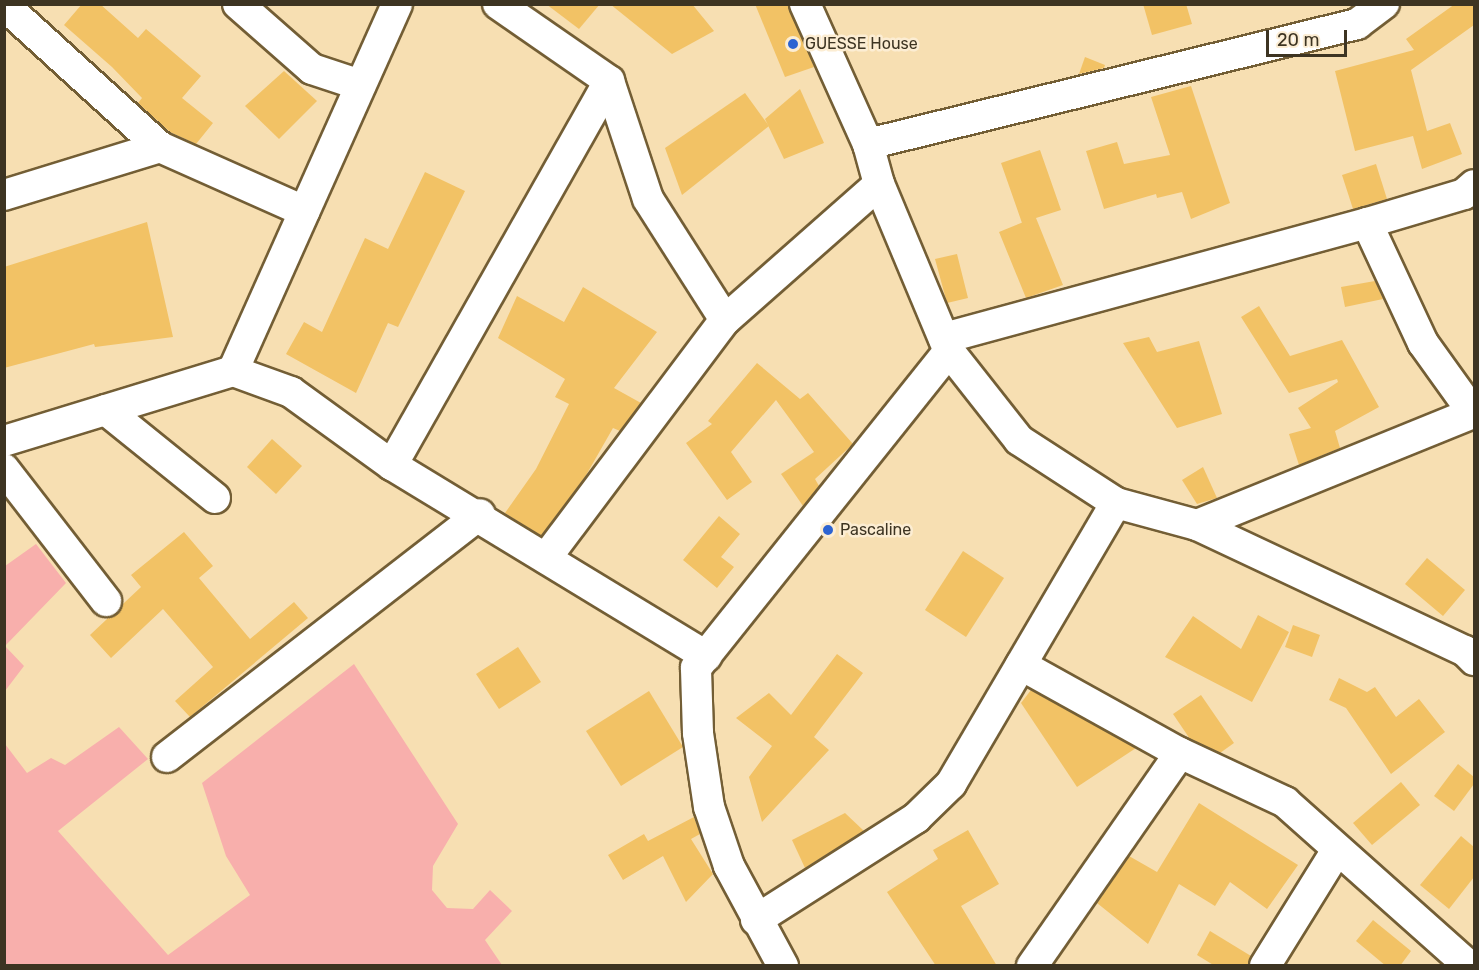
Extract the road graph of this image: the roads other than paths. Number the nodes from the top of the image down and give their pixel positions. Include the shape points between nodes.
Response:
1 (238, 4) edge
2 (397, 4) edge
3 (498, 4) edge
4 (805, 4) edge
5 (1384, 4) edge
6 (4, 5) edge
7 (609, 81) junction
8 (360, 85) junction
9 (868, 144) junction
10 (160, 147) junction
11 (879, 184) junction
12 (1474, 185) edge
13 (4, 195) edge
14 (304, 211) junction
15 (1367, 223) junction
16 (725, 320) junction
17 (946, 345) junction
18 (233, 371) junction
19 (106, 410) junction
20 (1474, 413) edge
21 (4, 441) edge
22 (392, 465) junction
23 (4, 469) edge
24 (214, 498) dead end
25 (1116, 503) junction
26 (480, 514) junction
27 (1197, 525) junction
28 (546, 558) junction
29 (106, 601) dead end
30 (706, 656) junction
31 (1474, 660) edge
32 (1021, 666) junction
33 (1180, 753) junction
34 (167, 756) dead end
35 (1337, 850) junction
36 (756, 920) junction
37 (783, 966) edge
38 (1032, 966) edge
39 (1265, 966) edge
40 (1469, 966) edge

1 - 8 street via 312,69
2 - 8 street
3 - 7 street
4 - 9 street
5 - 9 street via 1357,24
6 - 10 street
7 - 16 street via 648,200
7 - 22 street
8 - 14 street
9 - 11 street
10 - 13 street
10 - 14 street
11 - 16 street
11 - 17 street
12 - 15 street via 1464,194
14 - 18 street
15 - 17 street
15 - 20 street via 1423,343
16 - 28 street
17 - 25 street via 1019,440
17 - 30 street
18 - 19 street
18 - 22 street via 291,392
19 - 21 street
19 - 24 street
20 - 27 street
22 - 26 street
23 - 29 street
25 - 27 street
25 - 32 street
26 - 28 street
26 - 34 street
27 - 31 street via 1465,651
28 - 30 street
30 - 36 street via 696,668 698,733 709,807 729,866
32 - 33 street
32 - 36 street via 951,784 916,818
33 - 35 street via 1285,802
33 - 38 street
35 - 39 street
35 - 40 street
36 - 37 street

